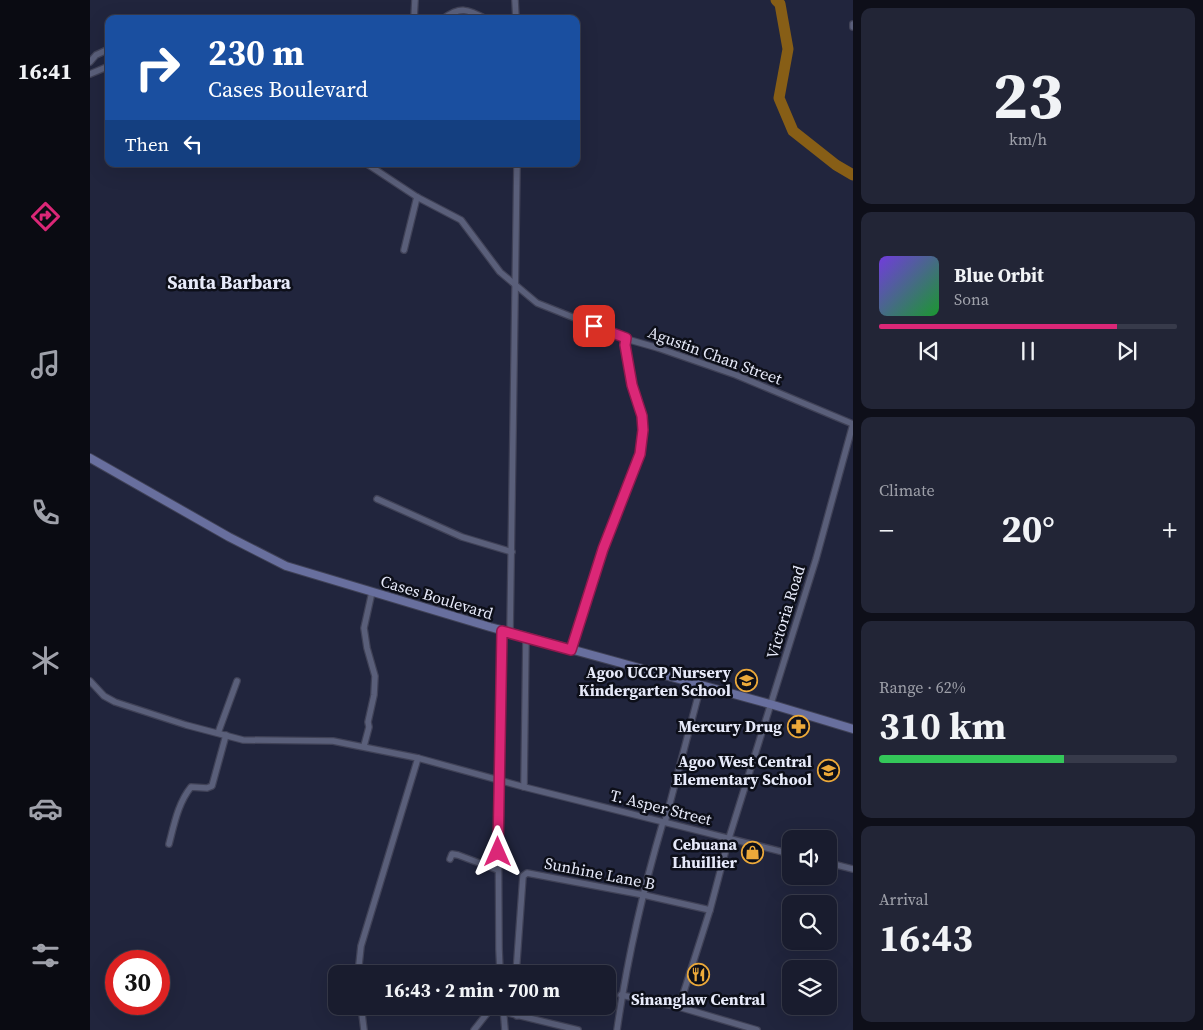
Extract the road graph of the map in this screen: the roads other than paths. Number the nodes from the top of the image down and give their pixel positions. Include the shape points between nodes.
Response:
1 (415, 0) edge
2 (515, 0) edge
3 (414, 15) edge
4 (450, 15) edge
5 (478, 15) edge
6 (516, 15) edge
7 (853, 24) edge
8 (853, 28) edge
9 (105, 50) edge
10 (90, 62) edge
11 (105, 68) edge
12 (90, 74) edge
13 (371, 167) edge
14 (380, 167) edge
15 (517, 167) edge
16 (379, 173) junction
17 (418, 197) junction
18 (404, 250) dead end
19 (516, 285) junction
20 (626, 338) junction
21 (853, 424) edge
22 (90, 458) edge
23 (377, 499) dead end
24 (512, 552) junction
25 (372, 592) junction
26 (506, 632) junction
27 (526, 638) junction
28 (571, 650) junction
29 (237, 680) dead end
30 (90, 681) edge
31 (701, 685) junction
32 (770, 704) junction
33 (853, 729) edge
34 (218, 733) junction
35 (226, 735) junction
36 (364, 746) junction
37 (418, 758) junction
38 (498, 780) junction
39 (524, 787) junction
40 (664, 822) junction
41 (729, 838) junction
42 (169, 844) dead end
43 (782, 852) edge
44 (450, 859) dead end
45 (837, 865) edge
46 (853, 869) edge
47 (498, 870) junction
48 (644, 895) junction
49 (710, 910) junction
50 (359, 965) edge
51 (500, 965) edge
52 (517, 965) edge
53 (621, 996) junction
54 (679, 1007) junction
55 (362, 1015) edge
56 (486, 1015) edge
57 (504, 1015) edge
58 (517, 1016) edge
59 (364, 1030) edge
60 (474, 1030) edge
61 (505, 1030) edge
62 (578, 1030) edge
63 (617, 1030) edge
64 (757, 1030) edge

1 - 3 street
2 - 6 street
4 - 5 street via 467,10
7 - 8 street
9 - 10 street
11 - 12 street
13 - 16 street, Agustin Chan Street
14 - 16 street
15 - 19 street
16 - 17 street, Agustin Chan Street
17 - 18 street
17 - 19 street, Agustin Chan Street via 461,220 500,272
19 - 20 street, Agustin Chan Street via 537,303
19 - 24 street
20 - 21 street, Agustin Chan Street via 736,375
20 - 28 street via 632,385 642,416 640,454 603,549
21 - 32 street, Victoria Road via 816,559
22 - 25 street, Cases Boulevard via 286,566
23 - 24 street via 462,537
24 - 26 street
25 - 26 street, Cases Boulevard
25 - 36 street via 364,628 376,676
26 - 27 street, Cases Boulevard
26 - 38 street
27 - 28 street, Cases Boulevard
27 - 39 street
28 - 31 street, Cases Boulevard
29 - 34 street
30 - 34 street, T. Asper Street via 115,702
31 - 32 street, Cases Boulevard
31 - 40 street
32 - 33 street, Cases Boulevard
32 - 41 street, Victoria Road
34 - 35 street, T. Asper Street
35 - 36 street, T. Asper Street via 243,740
35 - 42 street via 216,779 212,786 191,787 186,792
36 - 37 street, T. Asper Street
37 - 38 street, T. Asper Street
37 - 50 street via 361,946
38 - 39 street, T. Asper Street
38 - 47 street
39 - 40 street, T. Asper Street
40 - 41 street, T. Asper Street
40 - 48 street via 652,856
41 - 43 street, T. Asper Street
41 - 49 street, Victoria Road
44 - 47 street via 452,854 458,855
45 - 46 street
47 - 51 street
48 - 49 street, Sunhine Lane B
48 - 52 street, Sunhine Lane B via 527,873 523,876
48 - 53 street
49 - 54 street, Victoria Road
53 - 54 street
53 - 63 street
54 - 64 street
55 - 59 street
56 - 60 street
57 - 61 street
58 - 62 street

